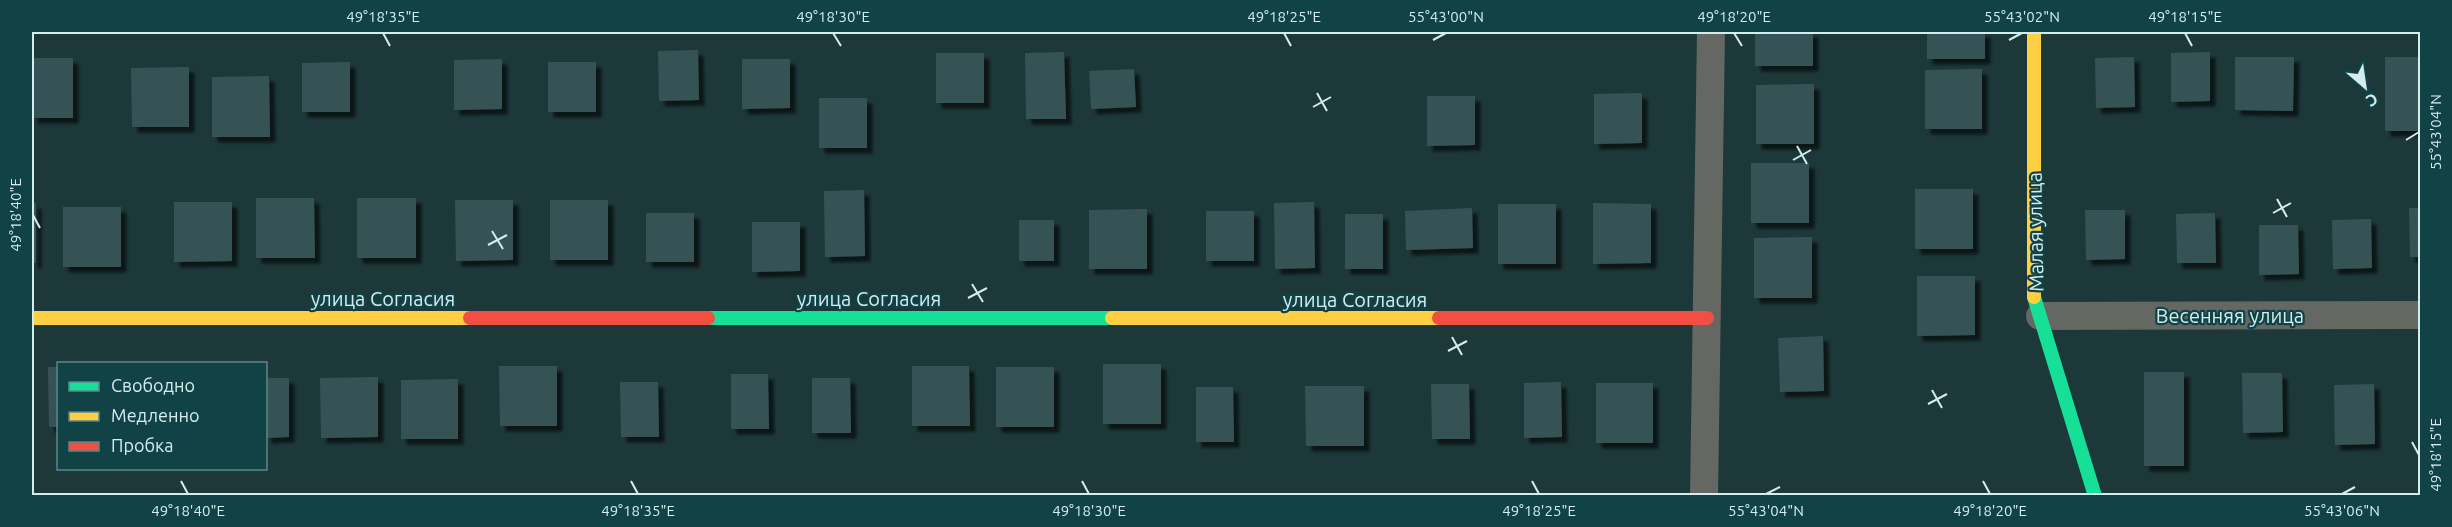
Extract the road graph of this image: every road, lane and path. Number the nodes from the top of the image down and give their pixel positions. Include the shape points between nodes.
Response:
1 (1711, 32) edge
2 (2034, 32) edge
3 (2421, 315) edge
4 (2040, 316) junction
5 (32, 318) edge
6 (1707, 318) junction
7 (1704, 495) edge
8 (2095, 495) edge

1 - 6 street
2 - 4 street, Малая улица via 2033,293
3 - 4 street, Весенняя улица
4 - 8 street, Малая улица
5 - 6 street, улица Согласия
6 - 7 street

